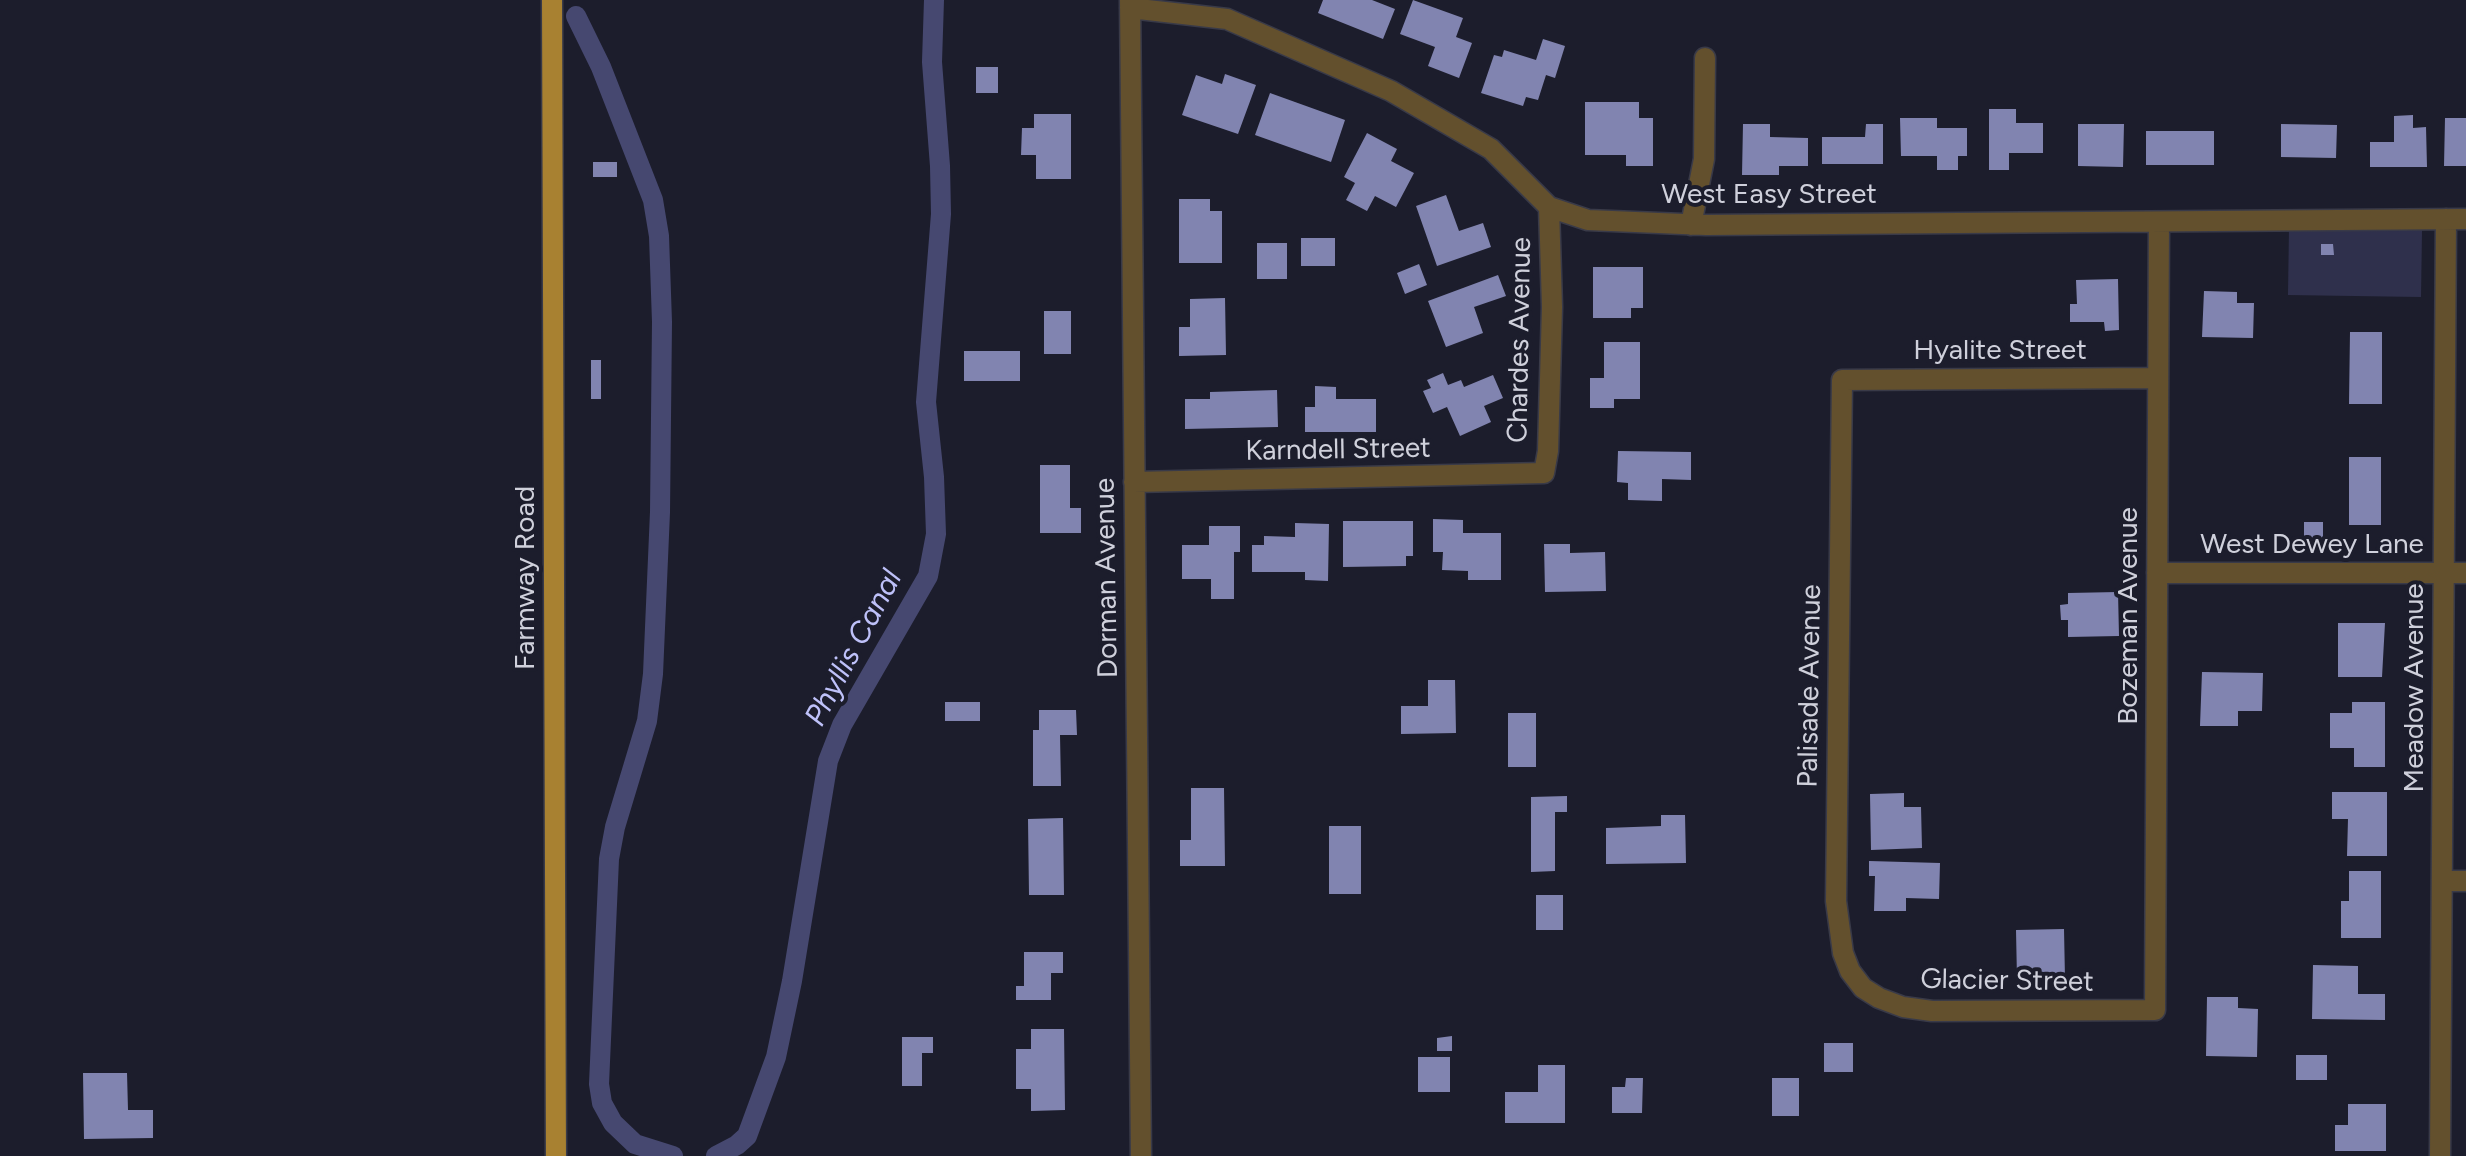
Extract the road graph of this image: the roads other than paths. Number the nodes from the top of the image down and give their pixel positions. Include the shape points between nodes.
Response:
1 (552, 0) edge
2 (1130, 4) edge
3 (1705, 58) dead end
4 (1549, 207) junction
5 (2456, 219) edge
6 (2159, 223) junction
7 (1691, 225) junction
8 (2158, 378) junction
9 (1842, 380) joint
10 (1544, 473) joint
11 (1134, 482) junction
12 (2157, 573) junction
13 (2444, 573) junction
14 (2466, 573) edge
15 (2442, 881) junction
16 (2466, 881) edge
17 (1863, 988) joint
18 (2155, 1010) joint
19 (556, 1156) edge
20 (1141, 1156) edge
21 (2440, 1156) edge

1 - 19 main road, Farmway Road
2 - 4 street, West Easy Street via 1227,19 1391,91 1491,149
2 - 11 street, Dorman Avenue
3 - 7 street via 1704,159
4 - 7 street, West Easy Street via 1588,220
4 - 10 street, Chardes Avenue via 1552,307
5 - 6 street, West Easy Street
5 - 13 street, Meadow Avenue
6 - 7 street, West Easy Street
6 - 8 street, Bozeman Avenue
8 - 9 street, Hyalite Street
8 - 12 street, Bozeman Avenue
9 - 17 street, Palisade Avenue via 1836,901 1843,953
10 - 11 street, Karndell Street
11 - 20 street, Dorman Avenue
12 - 13 street, West Dewey Lane
12 - 18 street, Bozeman Avenue
13 - 14 street, West Dewey Lane
13 - 15 street, Meadow Avenue
15 - 16 street
15 - 21 street, Meadow Avenue
17 - 18 street, Glacier Street via 1891,1003 1932,1011

